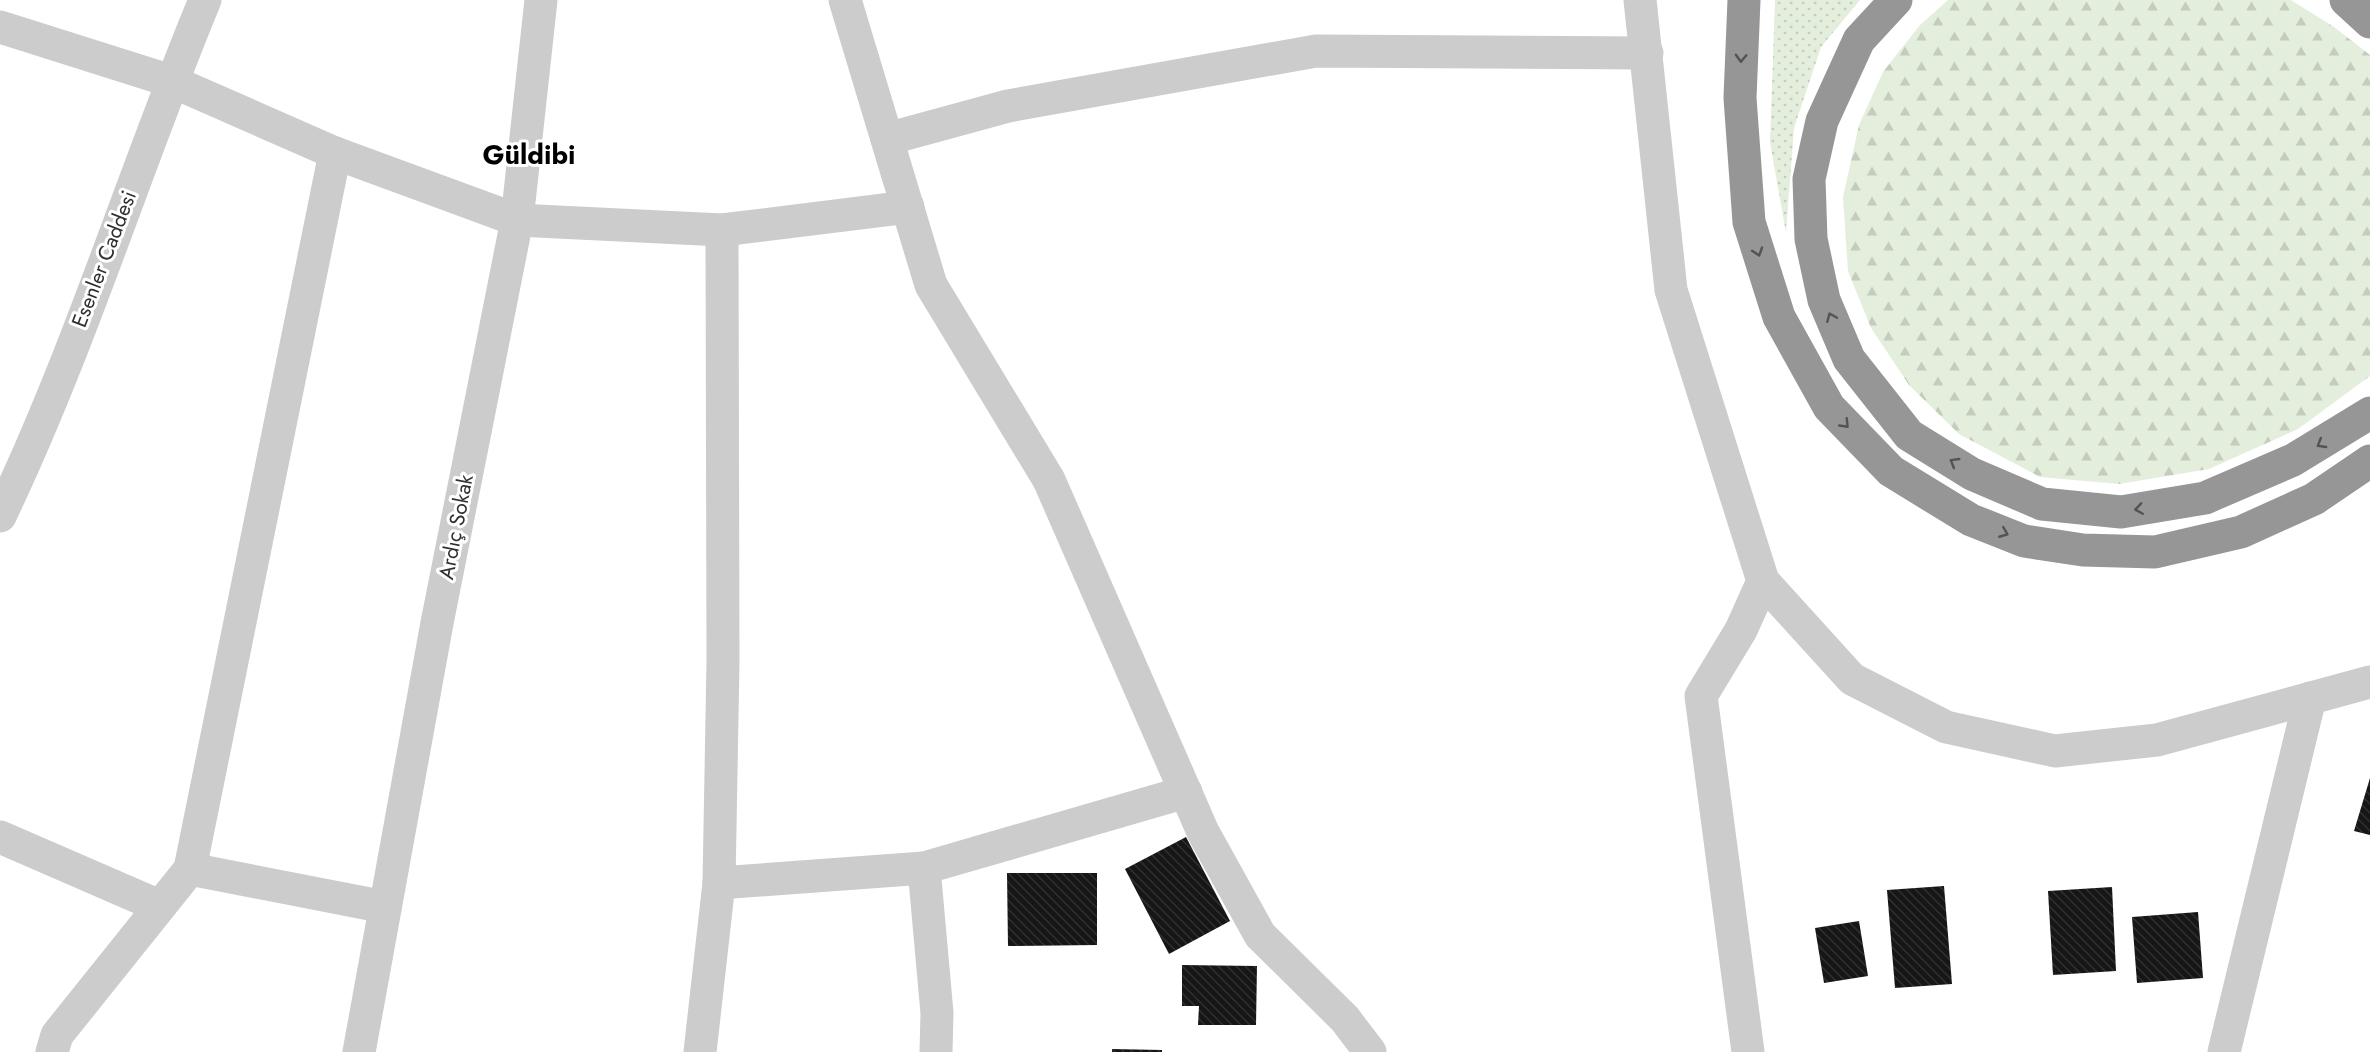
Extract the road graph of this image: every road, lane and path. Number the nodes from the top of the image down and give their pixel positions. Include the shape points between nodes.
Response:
1 (205, 0) edge
2 (542, 0) edge
3 (845, 0) edge
4 (1640, 0) edge
5 (1744, 0) edge
6 (1896, 0) edge
7 (2346, 0) edge
8 (2370, 21) edge
9 (0, 27) edge
10 (1647, 53) junction
11 (171, 81) junction
12 (887, 139) junction
13 (335, 153) junction
14 (908, 207) junction
15 (517, 220) junction
16 (722, 230) junction
17 (2370, 413) edge
18 (2370, 461) edge
19 (0, 516) edge
20 (1764, 581) junction
21 (2370, 682) edge
22 (2310, 698) junction
23 (1186, 792) junction
24 (0, 837) edge
25 (924, 868) junction
26 (190, 869) junction
27 (719, 883) junction
28 (159, 906) junction
29 (385, 906) junction
30 (52, 1052) edge
31 (359, 1052) edge
32 (700, 1052) edge
33 (936, 1052) edge
34 (1370, 1052) edge
35 (1748, 1052) edge
36 (2224, 1052) edge

1 - 11 street, Esenler Caddesi
2 - 15 street, Ardıç Sokak
3 - 12 street
4 - 10 street
5 -> 18 highway via 1740,98 1749,222 1779,317 1829,407 1891,471 1971,520 2024,541 2083,550 2155,552 2241,532 2314,499
17 -> 6 highway via 2293,460 2205,498 2121,512 2042,504 1972,474 1909,435 1849,359 1824,300 1811,239 1809,180 1821,121 1860,40
7 - 8 highway
9 - 11 street
10 - 12 street via 1316,51 1008,106
10 - 20 street via 1671,290
11 - 13 street
11 - 19 street, Esenler Caddesi via 37,439
12 - 14 street
13 - 15 street
13 - 26 street
14 - 16 street
14 - 23 street via 931,285 1049,480
15 - 16 street
15 - 29 street, Ardıç Sokak
16 - 27 street
20 - 22 street via 1852,679 1946,727 2055,751 2157,740
20 - 35 street via 1741,630 1701,696
21 - 22 street
22 - 36 street
23 - 25 street
23 - 34 street via 1203,832 1260,935 1345,1019
24 - 28 street
25 - 27 street
25 - 33 street via 937,1013
26 - 28 street
26 - 29 street
27 - 32 street
28 - 30 street via 57,1035
29 - 31 street, Ardıç Sokak

